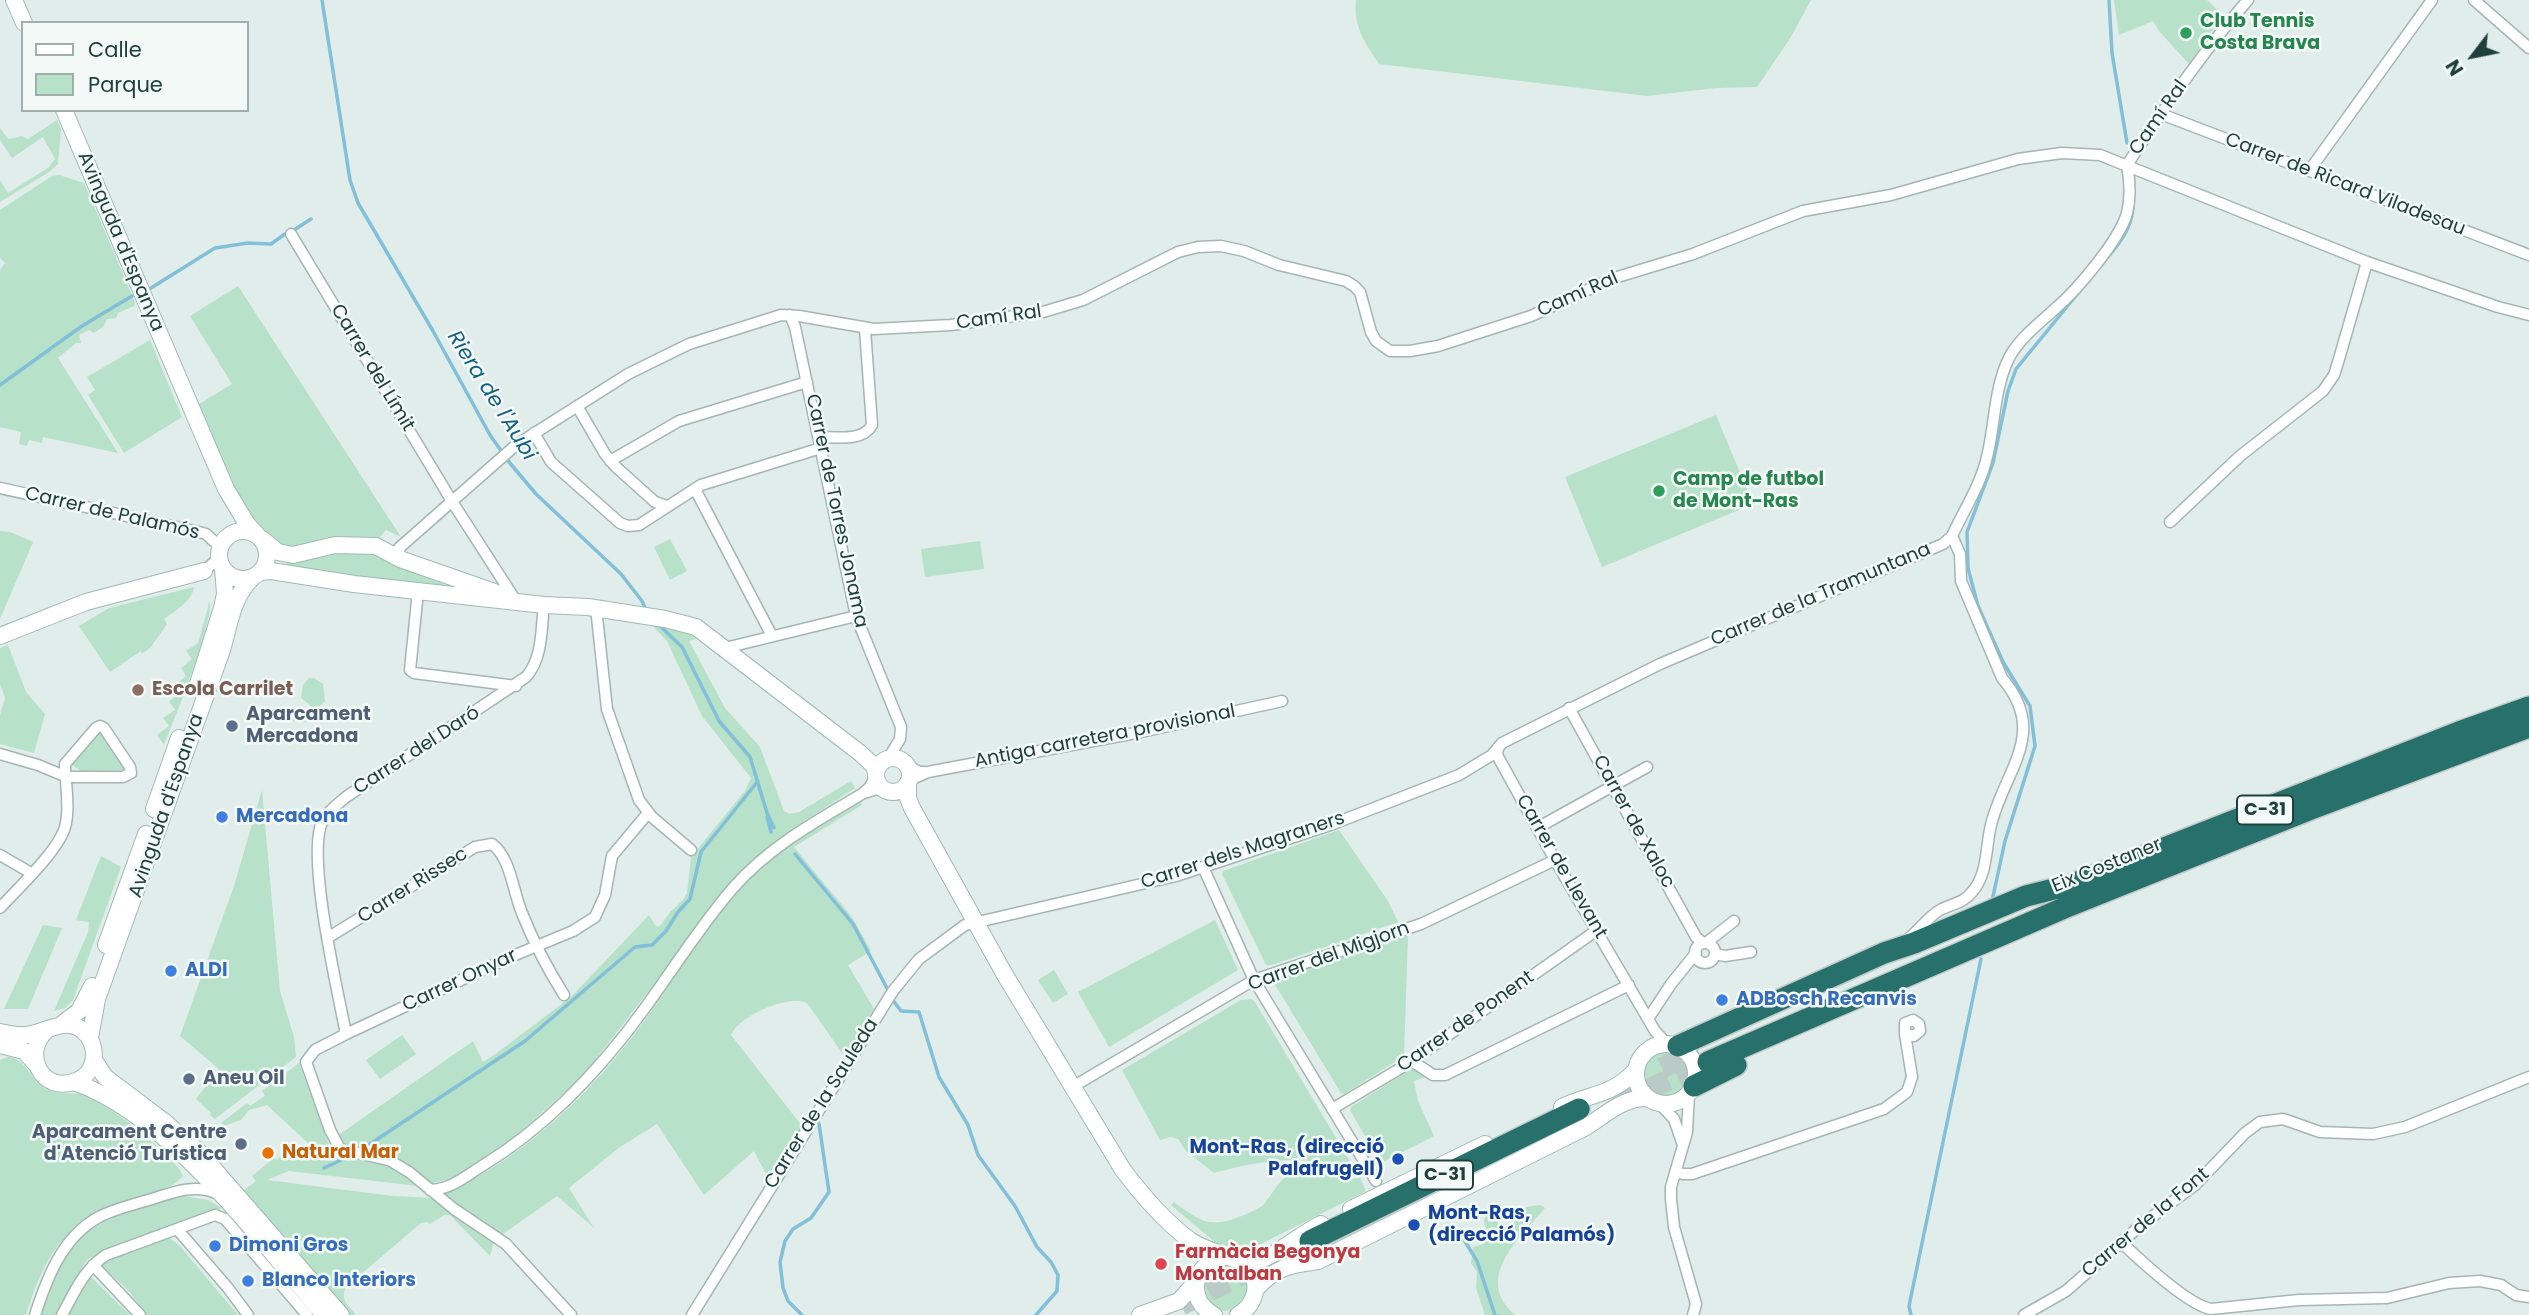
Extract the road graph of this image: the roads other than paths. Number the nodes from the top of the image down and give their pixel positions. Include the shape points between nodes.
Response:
1 (14, 0) edge
2 (21, 0) edge
3 (2248, 0) edge
4 (2432, 0) edge
5 (2474, 0) edge
6 (23, 21) edge
7 (30, 21) edge
8 (2529, 48) edge
9 (65, 112) edge
10 (2161, 114) junction
11 (2127, 165) junction
12 (2309, 171) junction
13 (291, 234) dead end
14 (2529, 256) edge
15 (2367, 262) junction
16 (2529, 315) edge
17 (790, 316) junction
18 (869, 329) junction
19 (807, 382) junction
20 (577, 406) junction
21 (534, 433) junction
22 (820, 443) junction
23 (610, 461) junction
24 (0, 488) edge
25 (226, 489) junction
26 (695, 489) junction
27 (453, 503) junction
28 (667, 506) junction
29 (2170, 522) dead end
30 (1952, 536) junction
31 (260, 538) junction
32 (409, 539) junction
33 (388, 552) junction
34 (221, 554) junction
35 (204, 571) joint
36 (261, 573) junction
37 (418, 592) junction
38 (516, 601) junction
39 (544, 605) junction
40 (596, 608) junction
41 (856, 616) junction
42 (0, 636) edge
43 (772, 636) junction
44 (725, 648) junction
45 (516, 686) junction
46 (2529, 698) edge
47 (1282, 701) dead end
48 (2529, 707) edge
49 (1569, 708) junction
50 (2529, 727) edge
51 (2459, 732) junction
52 (2529, 734) edge
53 (1497, 748) junction
54 (0, 754) edge
55 (1647, 766) dead end
56 (894, 770) junction
57 (66, 777) junction
58 (1612, 785) junction
59 (2364, 789) junction
60 (890, 792) junction
61 (862, 794) junction
62 (912, 808) junction
63 (648, 813) junction
64 (1537, 828) junction
65 (691, 849) dead end
66 (0, 855) edge
67 (1555, 860) junction
68 (1203, 867) junction
69 (31, 873) junction
70 (2070, 885) junction
71 (0, 908) edge
72 (2064, 908) junction
73 (1734, 921) dead end
74 (976, 923) junction
75 (1597, 930) junction
76 (329, 937) junction
77 (1705, 945) junction
78 (536, 946) junction
79 (1751, 952) dead end
80 (1884, 953) junction
81 (1683, 967) junction
82 (1254, 980) junction
83 (1629, 985) junction
84 (564, 995) dead end
85 (1648, 1018) junction
86 (55, 1027) junction
87 (0, 1032) edge
88 (345, 1034) junction
89 (1905, 1034) dead end
90 (89, 1038) junction
91 (0, 1045) edge
92 (1676, 1046) junction
93 (93, 1060) junction
94 (1412, 1060) junction
95 (36, 1064) junction
96 (1636, 1070) junction
97 (2529, 1077) edge
98 (74, 1082) junction
99 (1074, 1086) junction
100 (1692, 1089) junction
101 (1653, 1100) junction
102 (1332, 1108) junction
103 (1582, 1115) dead end
104 (1683, 1145) junction
105 (181, 1154) junction
106 (1676, 1172) junction
107 (1376, 1181) dead end
108 (182, 1189) junction
109 (430, 1190) junction
110 (221, 1195) junction
111 (239, 1216) junction
112 (177, 1228) junction
113 (239, 1236) junction
114 (1191, 1241) junction
115 (2123, 1244) junction
116 (1313, 1245) tunnel mouth
117 (1224, 1257) junction
118 (93, 1265) junction
119 (1246, 1265) junction
120 (1197, 1278) junction
121 (1256, 1289) junction
122 (2529, 1297) edge
123 (692, 1313) edge
124 (1242, 1313) edge
125 (1211, 1314) edge
126 (35, 1315) edge
127 (62, 1315) edge
128 (140, 1315) edge
129 (248, 1315) edge
130 (307, 1315) edge
131 (324, 1315) edge
132 (341, 1315) edge
133 (571, 1315) edge
134 (1140, 1315) edge
135 (1190, 1315) edge
136 (1693, 1315) edge
137 (2024, 1315) edge

1 - 6 main road
2 - 7 main road
3 - 10 street, Camí Ral
4 - 12 street
5 - 8 street
9 - 25 main road, Avinguda d'Espanya
10 - 11 street, Camí Ral
10 - 12 street, Carrer de Ricard Viladesau
11 - 15 street
11 - 18 street, Camí Ral via 2100,155 2062,153 2018,159 1891,195 1803,211 1693,254 1611,279 1531,316 1410,351 1390,351 1376,341 1360,292 1346,281 1221,246 1178,252 1064,308 951,326
11 - 30 street, Carrer de la Tramuntana via 2129,202 2120,229 2086,275 2010,357 1987,460
12 - 14 street, Carrer de Ricard Viladesau
13 - 27 street, Carrer del Límit
15 - 16 street
15 - 29 street via 2339,359 2323,391 2240,456
17 - 18 street, Camí Ral
17 - 19 street, Carrer de Torres Jonama
17 - 20 street via 689,344
18 - 22 street via 872,425 857,436
19 - 22 street, Carrer de Torres Jonama
19 - 23 street via 679,421
20 - 21 street
20 - 23 street
21 - 27 street
21 - 28 street via 551,461 620,523 639,525
22 - 26 street
22 - 41 street, Carrer de Torres Jonama
23 - 28 street via 655,502
24 - 34 street, Carrer de Palamós via 206,534
25 - 31 main road, Avinguda d'Espanya
25 - 34 main road, Avinguda d'Espanya via 229,511
26 - 28 street
26 - 43 street
27 - 32 street
27 - 38 street, Carrer del Límit
30 - 49 street, Carrer de la Tramuntana via 1943,544 1660,664
30 - 80 street via 1960,554 1961,581 2002,678 2023,712 2024,733 2019,758 1992,821 1977,885 1962,901 1939,911 1911,938
31 - 33 main road via 278,552 293,555 335,545
31 - 34 main road via 240,531 229,535
31 - 36 main road via 268,556
32 - 33 street
32 - 33 street via 398,551
33 - 38 main road
34 - 35 street
34 - 36 main road via 234,578
34 - 86 main road, Avinguda d'Espanya via 225,594 197,688 87,999 79,1011
35 - 42 main road via 86,602
36 - 37 main road
36 - 90 main road, Avinguda d'Espanya via 236,600 97,999
37 - 38 main road
37 - 45 street via 410,670
38 - 39 main road
39 - 40 main road
39 - 45 street, Carrer del Daró via 535,667
40 - 44 main road via 696,627
40 - 63 street via 607,709 639,800
41 - 43 street
41 - 56 street, Carrer de Torres Jonama via 901,727
43 - 44 street
44 - 56 main road via 860,752
45 - 76 street, Carrer del Daró via 346,797 324,819 317,865
46 - 51 highway
47 - 56 street, Antiga carretera provisional via 928,772
48 - 51 highway, C-31
49 - 53 street, Carrer de la Tramuntana
49 - 58 street, Carrer de Xaloc
50 - 59 highway, Eix Costaner / C-31
51 - 70 highway, C-31
52 - 59 highway
53 - 64 street, Carrer de Llevant
53 - 68 street, Carrer dels Magraners via 1459,775
54 - 57 street
55 - 58 street
56 - 60 main road via 880,785
56 - 60 main road via 902,790
56 - 61 street
56 - 62 main road, Carrer de Torres Jonama
57 - 57 street via 123,776 131,773 100,726 66,760
57 - 69 street via 64,832
58 - 64 street
58 - 77 street, Carrer de Xaloc
59 - 72 highway, Eix Costaner / C-31
60 - 61 street via 877,789
60 - 62 main road
61 - 109 street via 789,837 748,872 612,1053 553,1113 462,1179
62 - 74 main road
63 - 65 street
63 - 78 street, Carrer Onyar via 612,856 605,895 595,917
64 - 67 street, Carrer de Llevant
66 - 69 street
67 - 75 street, Carrer de Llevant
67 - 82 street, Carrer del Migjorn via 1421,924
68 - 74 street, Carrer dels Magraners
68 - 82 street
69 - 71 street
70 - 80 highway via 2026,896
70 - 92 highway, Eix Costaner / C-31
72 - 92 highway, Eix Costaner / C-31
72 - 100 highway via 2046,923 1862,1003
73 - 77 street
74 - 99 main road
74 - 123 street, Carrer de la Sauleda via 935,945 890,995
75 - 83 street, Carrer de Llevant
75 - 94 street, Carrer de Ponent
76 - 78 street, Carrer Rissec via 475,848 492,844 499,849
76 - 88 street, Carrer del Daró
77 - 79 street via 1725,956
77 - 81 street
77 - 81 street via 1713,960
78 - 84 street
78 - 88 street, Carrer Onyar
80 - 92 highway
81 - 85 street
82 - 99 street, Carrer del Migjorn
82 - 102 street
83 - 85 street, Carrer de Llevant
83 - 94 street via 1445,1075 1433,1075
85 - 92 street, Carrer de Llevant
86 - 87 main road via 26,1035
86 - 90 main road via 80,1029
86 - 95 main road via 37,1043
88 - 109 street, Carrer Onyar via 315,1051 306,1062 340,1149 389,1160
89 - 106 street via 1912,1077 1907,1092 1884,1109 1692,1174
90 - 93 main road
91 - 95 main road via 24,1051
92 - 96 main road via 1641,1057
92 - 100 main road via 1693,1059
93 - 98 main road via 87,1074
93 - 132 main road via 106,1077 200,1152
94 - 102 street, Carrer de Ponent
95 - 98 main road via 54,1082
96 - 101 main road via 1640,1088
96 - 119 main road via 1608,1092 1579,1098 1300,1235 1271,1257
97 - 115 street, Carrer de la Font via 2385,1133 2320,1132 2283,1119 2260,1122 2195,1185
98 - 105 main road via 102,1093
99 - 114 main road via 1123,1170 1143,1196
100 - 101 main road via 1675,1103
100 - 104 street
101 - 104 street via 1674,1119
101 - 121 main road via 1639,1097 1612,1109 1586,1127 1318,1261 1283,1267
102 - 107 street
103 - 116 highway, C-31
104 - 106 street
105 - 108 street via 192,1174 190,1184
105 - 110 main road
106 - 136 street via 1671,1210 1696,1304
108 - 110 street via 208,1189
108 - 126 street via 113,1211 82,1228 57,1261
109 - 133 street via 506,1244
110 - 111 main road
111 - 113 street
111 - 131 main road
112 - 113 street via 215,1215 225,1219
112 - 118 street via 106,1255
112 - 129 street
113 - 130 street
114 - 117 main road
114 - 120 main road
115 - 122 street via 2198,1306 2211,1309 2387,1298 2449,1283 2480,1281
115 - 137 street, Carrer de la Font via 2066,1292
117 - 119 main road
117 - 120 main road via 1209,1262
118 - 127 street
118 - 128 street
119 - 121 main road
120 - 125 main road via 1198,1299
120 - 134 main road via 1180,1301
121 - 124 main road
125 - 135 main road

